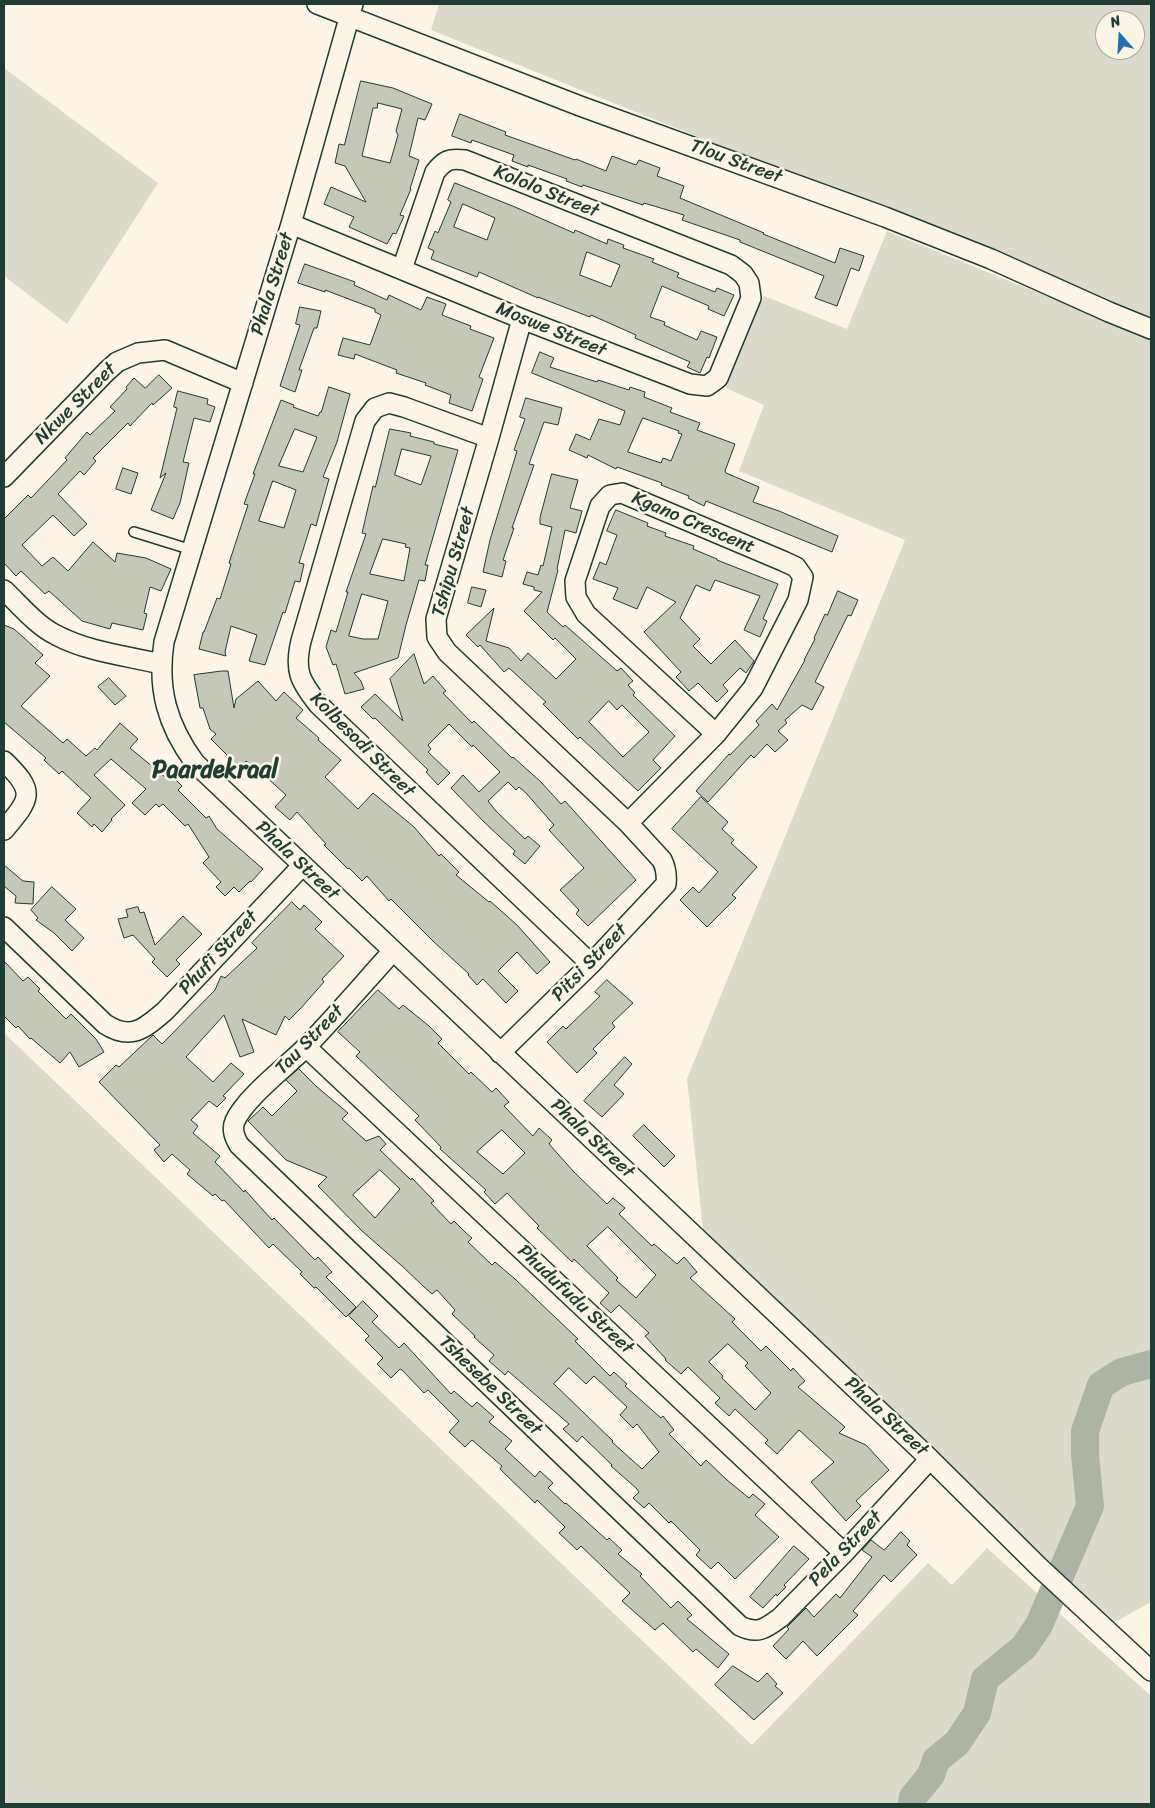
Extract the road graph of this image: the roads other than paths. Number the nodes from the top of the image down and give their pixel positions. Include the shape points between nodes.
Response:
1 (317, 4) edge
2 (352, 10) edge
3 (291, 224) junction
4 (402, 269) junction
5 (748, 283) joint
6 (522, 319) junction
7 (1151, 329) edge
8 (243, 382) junction
9 (489, 438) junction
10 (4, 477) edge
11 (134, 532) dead end
12 (192, 550) junction
13 (4, 590) edge
14 (161, 664) junction
15 (716, 734) junction
16 (4, 761) edge
17 (628, 823) junction
18 (4, 830) edge
19 (302, 866) junction
20 (666, 867) joint
21 (4, 927) edge
22 (393, 951) junction
23 (590, 964) junction
24 (306, 1047) junction
25 (500, 1053) junction
26 (233, 1131) joint
27 (930, 1459) junction
28 (844, 1553) junction
29 (756, 1631) joint
30 (1151, 1671) edge

1 - 2 street, Tlou Street
2 - 3 street, Phala Street
2 - 7 street, Tlou Street via 580,106 885,216
3 - 4 street, Moswe Street
3 - 8 street, Phala Street
4 - 5 street, Kololo Street via 436,172 443,162 453,159 465,160 731,265 743,274
4 - 6 street, Moswe Street
5 - 6 street, Moswe Street via 750,298 725,362 718,378 707,386 690,384
6 - 9 street, Tshipu Street
8 - 10 street, Nkwe Street via 165,350 138,353 117,362 106,372
8 - 12 street, Phala Street
9 - 17 street, Tshipu Street via 436,619 437,637 447,652
9 - 23 street, Kolbesodi Street via 389,403 375,408 365,421 301,641 299,677 318,704
11 - 12 lane
12 - 14 street, Phala Street via 169,624
13 - 14 street via 56,635 82,646
14 - 19 street, Phala Street via 166,706 182,745 195,763
15 - 15 street, Kgano Crescent via 753,688 798,600 803,577 801,572 783,561 622,493 610,495 600,506 575,581 576,597 586,614
15 - 17 street, Kgano Crescent
16 - 18 street via 26,789 23,808
17 - 20 street, Tshipu Street
19 - 21 street, Phufi Street via 165,1011 146,1028 131,1032 117,1031 105,1024
19 - 22 street, Phala Street
20 - 23 street, Pitsi Street via 666,884
22 - 24 street, Tau Street
22 - 25 street, Phala Street
23 - 25 street, Pitsi Street
24 - 26 street, Tau Street via 241,1109
24 - 28 street, Phudufudu Street
25 - 27 street, Phala Street
26 - 29 street, Tshesebe Street via 239,1146 740,1626
27 - 28 street, Pela Street
27 - 30 street, Phala Street
28 - 29 street, Pela Street via 781,1617

